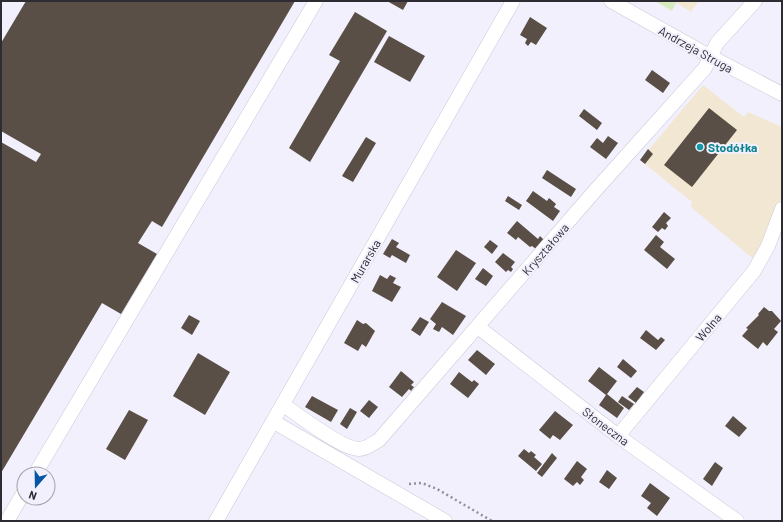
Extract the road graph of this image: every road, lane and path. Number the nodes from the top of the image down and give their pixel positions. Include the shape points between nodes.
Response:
1 (316, 1) edge
2 (513, 1) edge
3 (611, 1) edge
4 (756, 1) edge
5 (711, 58) junction
6 (782, 94) edge
7 (782, 209) edge
8 (478, 327) junction
9 (284, 405) junction
10 (274, 422) junction
11 (618, 436) junction
12 (40, 466) edge
13 (406, 484) dead end
14 (16, 506) edge
15 (7, 521) edge
16 (216, 521) edge
17 (445, 521) edge
18 (492, 521) edge
19 (737, 521) edge

1 - 12 street
2 - 9 street, Murarska
3 - 5 street, Andrzeja Struga
4 - 5 street, Kryształowa via 717,43
5 - 6 street, Andrzeja Struga
5 - 8 street, Kryształowa via 705,68
7 - 11 street, Wolna via 768,246 754,271
8 - 9 street, Kryształowa via 378,440 365,448 349,447
8 - 11 street, Słoneczna
9 - 10 street, Murarska
10 - 16 street, Murarska
10 - 17 street
11 - 19 street, Słoneczna
13 - 18 path via 422,483
14 - 15 street

